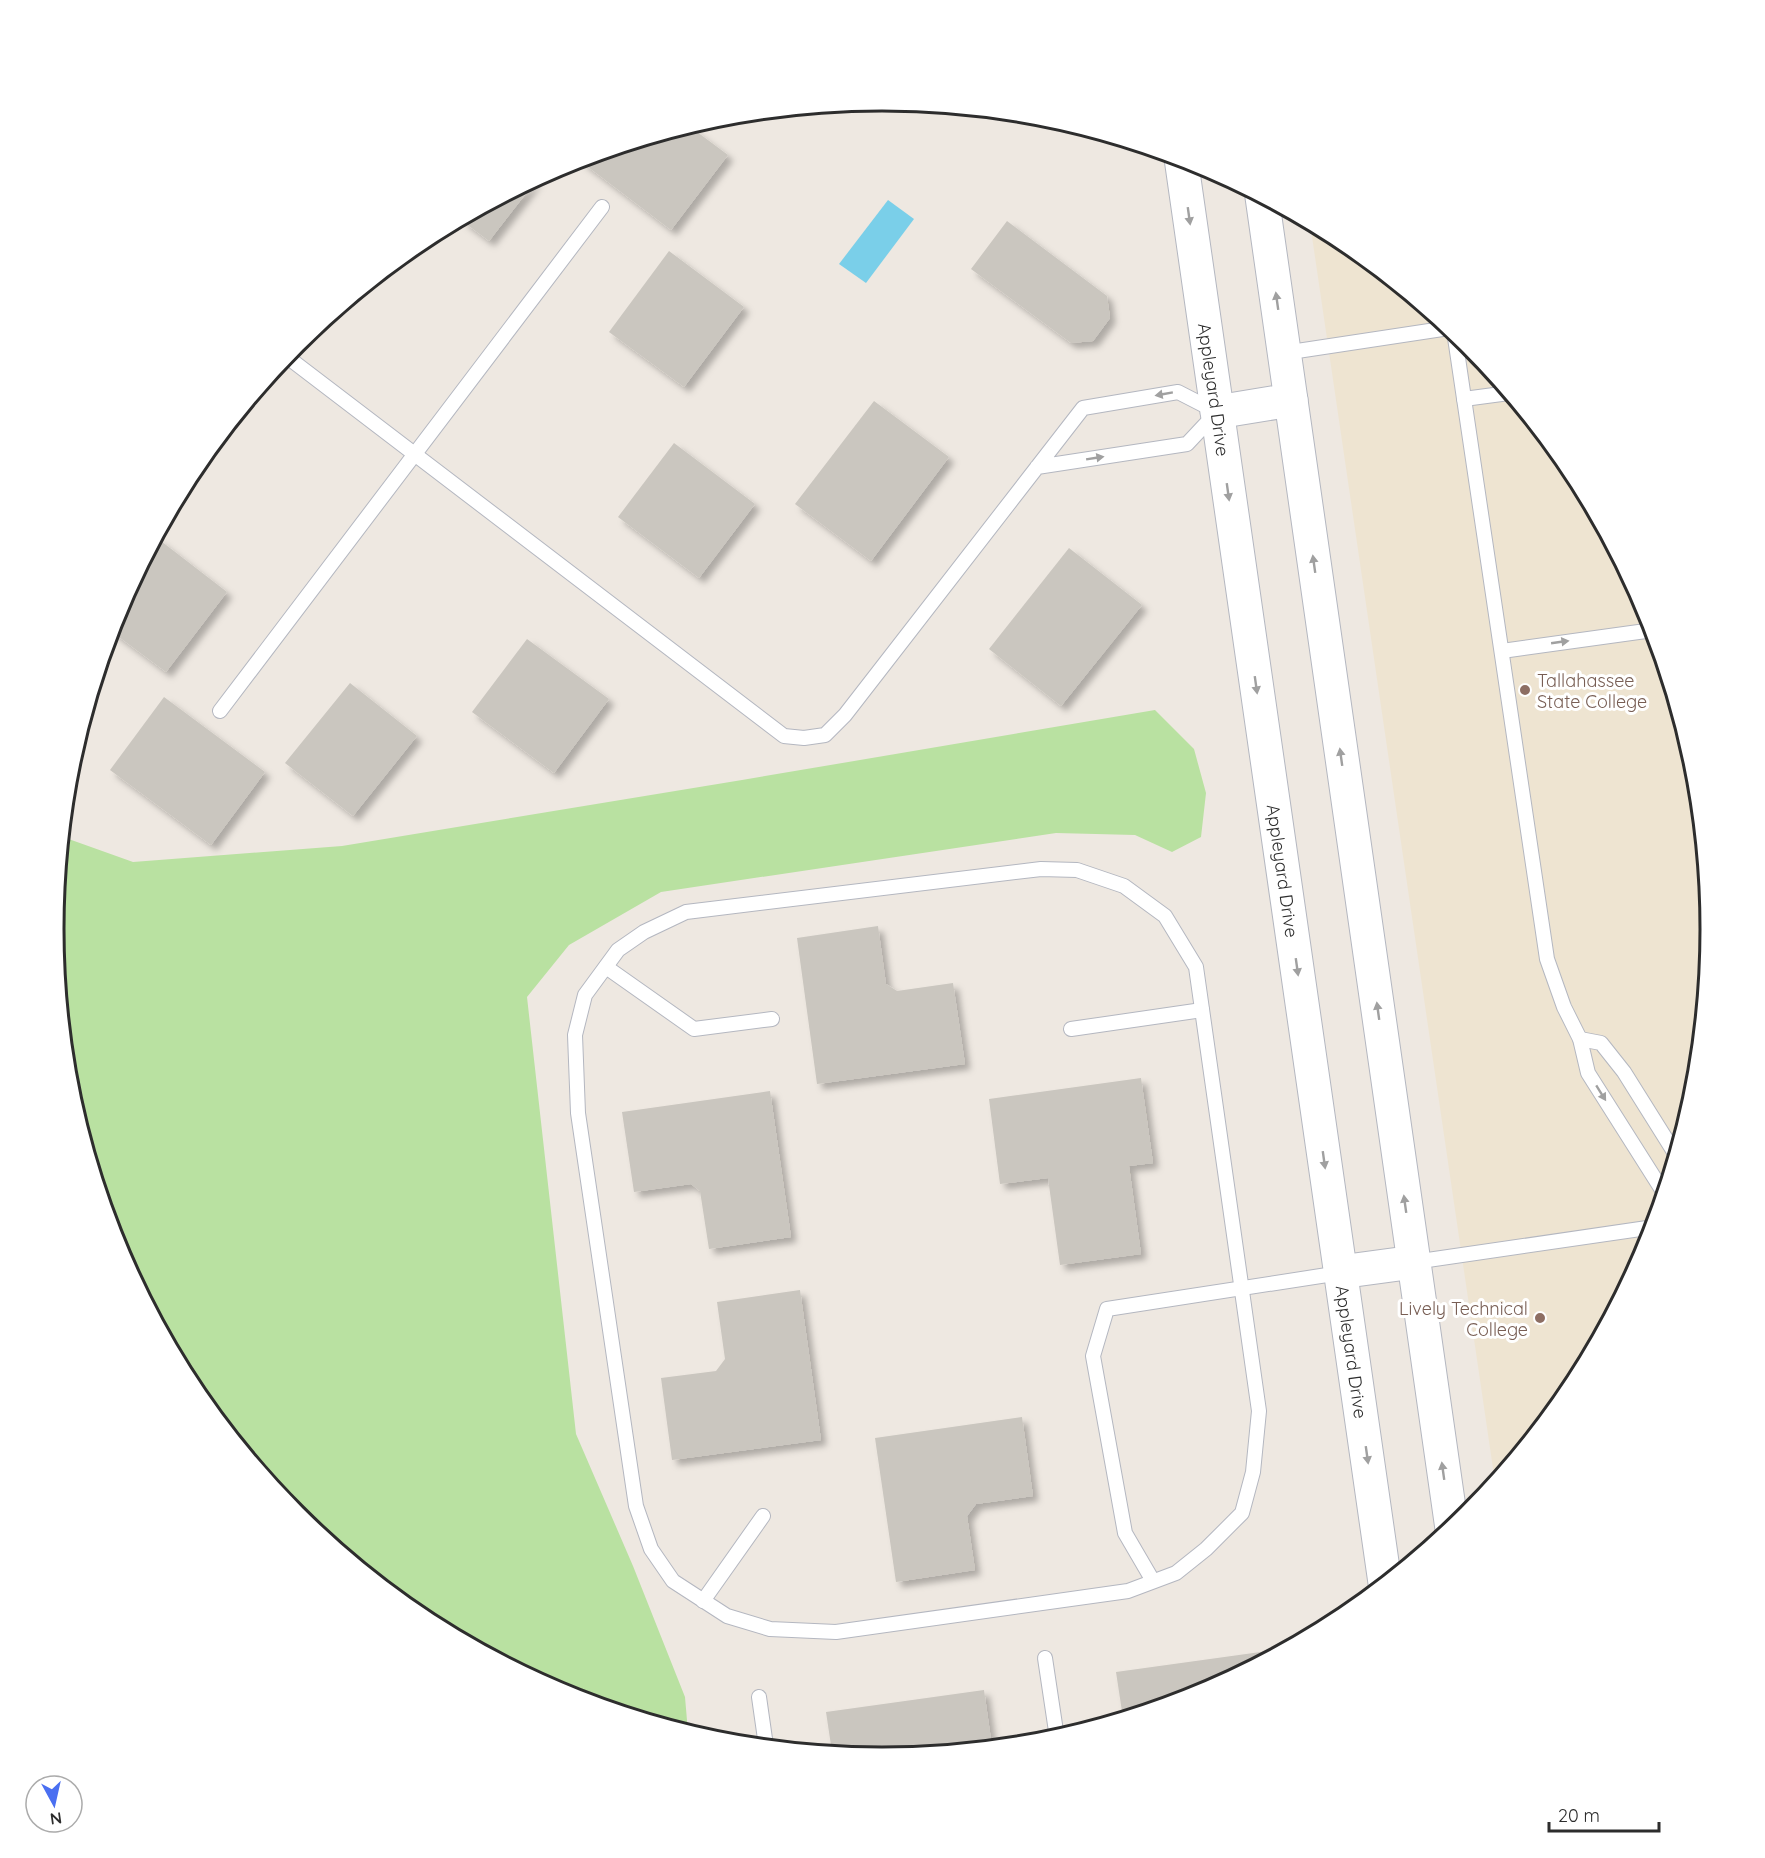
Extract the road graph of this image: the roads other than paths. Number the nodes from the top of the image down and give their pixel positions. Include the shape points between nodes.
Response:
1 (1181, 168) edge
2 (1263, 205) edge
3 (602, 207) dead end
4 (1438, 330) edge
5 (1456, 347) edge
6 (1284, 353) junction
7 (294, 362) edge
8 (1501, 394) edge
9 (1464, 399) junction
10 (1291, 400) junction
11 (1217, 412) junction
12 (415, 454) junction
13 (1037, 467) junction
14 (1644, 631) edge
15 (1502, 651) junction
16 (219, 711) dead end
17 (606, 967) junction
18 (1202, 1010) junction
19 (772, 1020) dead end
20 (1071, 1029) dead end
21 (1580, 1039) junction
22 (1671, 1147) edge
23 (1659, 1185) edge
24 (1643, 1229) edge
25 (1414, 1262) junction
26 (1340, 1272) junction
27 (1241, 1288) junction
28 (763, 1516) dead end
29 (1450, 1517) edge
30 (1384, 1575) edge
31 (1153, 1581) junction
32 (703, 1601) junction
33 (1045, 1658) dead end
34 (759, 1697) dead end
35 (1055, 1728) edge
36 (765, 1738) edge

1 -> 11 main road, Appleyard Drive
6 -> 2 main road
3 - 12 lane
4 - 6 lane
5 - 9 lane
6 - 10 main road
7 - 12 lane
8 - 9 lane
9 - 15 lane
10 - 11 main road
25 -> 10 main road
13 -> 11 lane via 1187,444
11 -> 13 lane via 1178,392 1083,408
11 -> 26 main road, Appleyard Drive
12 - 13 lane via 784,736 804,738 825,735 845,715
12 - 16 lane
15 -> 14 lane
15 - 21 lane via 1547,959
17 - 18 lane via 618,950 644,932 686,912 1041,869 1077,870 1124,886 1165,916 1196,967
17 - 19 lane via 694,1029
17 - 32 lane via 585,995 575,1035 578,1113 636,1506 651,1549 673,1581
18 - 20 lane
18 - 27 lane
21 - 22 lane via 1601,1043
21 -> 23 lane via 1588,1073
24 - 25 lane
25 - 26 main road
29 -> 25 main road
26 - 27 lane
26 -> 30 main road, Appleyard Drive
27 - 31 lane via 1259,1411 1253,1472 1242,1513 1176,1573
27 - 31 lane via 1107,1309 1093,1356 1125,1533
28 - 32 lane
31 - 32 lane via 1128,1591 836,1632 770,1629 727,1616
33 - 35 lane
34 - 36 lane

